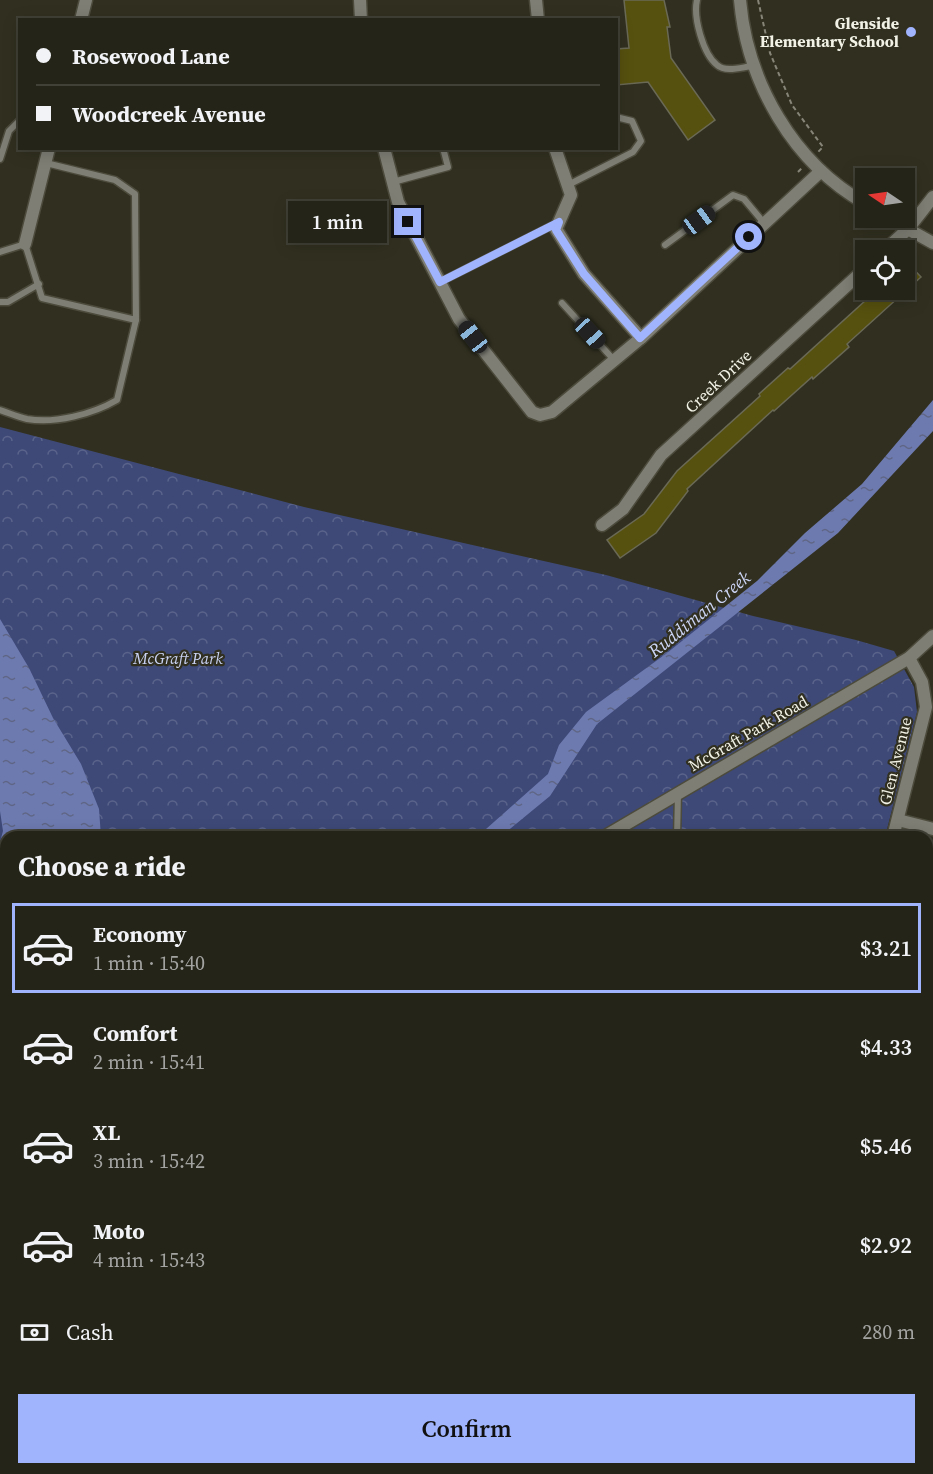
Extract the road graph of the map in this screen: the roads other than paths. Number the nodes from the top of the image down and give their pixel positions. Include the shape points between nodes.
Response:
1 (86, 0) edge
2 (360, 0) edge
3 (536, 0) edge
4 (697, 0) edge
5 (740, 0) edge
6 (82, 18) edge
7 (361, 18) edge
8 (538, 18) edge
9 (753, 66) junction
10 (618, 118) edge
11 (18, 122) edge
12 (48, 150) edge
13 (385, 150) edge
14 (444, 150) edge
15 (556, 150) edge
16 (0, 159) edge
17 (45, 162) junction
18 (821, 171) junction
19 (393, 182) junction
20 (568, 186) junction
21 (855, 196) edge
22 (933, 197) edge
23 (559, 222) junction
24 (764, 223) junction
25 (908, 229) junction
26 (896, 240) edge
27 (933, 243) edge
28 (25, 244) junction
29 (665, 245) dead end
30 (0, 252) edge
31 (855, 278) edge
32 (440, 282) junction
33 (39, 284) junction
34 (0, 302) edge
35 (562, 303) dead end
36 (136, 320) junction
37 (640, 338) junction
38 (614, 360) junction
39 (0, 410) edge
40 (602, 525) dead end
41 (933, 636) edge
42 (909, 658) junction
43 (678, 794) junction
44 (898, 820) junction
45 (933, 829) edge
46 (614, 831) edge
47 (677, 831) edge
48 (895, 831) edge

1 - 6 street
2 - 7 street
3 - 8 street
4 - 9 lane via 700,39 717,65 728,70
5 - 9 street
9 - 18 street via 796,144
10 - 20 lane via 632,121 641,141 633,152
11 - 16 lane via 9,130
12 - 17 street
13 - 19 street
14 - 19 lane via 448,166
15 - 20 street
17 - 28 street
17 - 36 lane via 115,180 135,194
18 - 21 street
18 - 24 street
19 - 32 street via 398,202
20 - 23 street via 571,195
22 - 25 street
23 - 32 lane
23 - 37 street via 556,230 584,274
24 - 29 lane via 744,199 733,195
24 - 37 street
25 - 26 street
25 - 27 street
28 - 30 lane
28 - 33 lane
31 - 40 street, Creek Drive via 661,455 623,509
32 - 38 street via 459,319 532,412 552,412
33 - 34 lane via 8,302
33 - 36 lane via 42,298
35 - 38 lane
36 - 39 lane via 117,400 101,410 66,418 28,419
37 - 38 street
41 - 42 street
42 - 43 street, McGraft Park Road
42 - 44 street, Glen Avenue via 922,682 926,707
43 - 46 street, McGraft Park Road
43 - 47 lane
44 - 45 street
44 - 48 street, Glen Avenue

